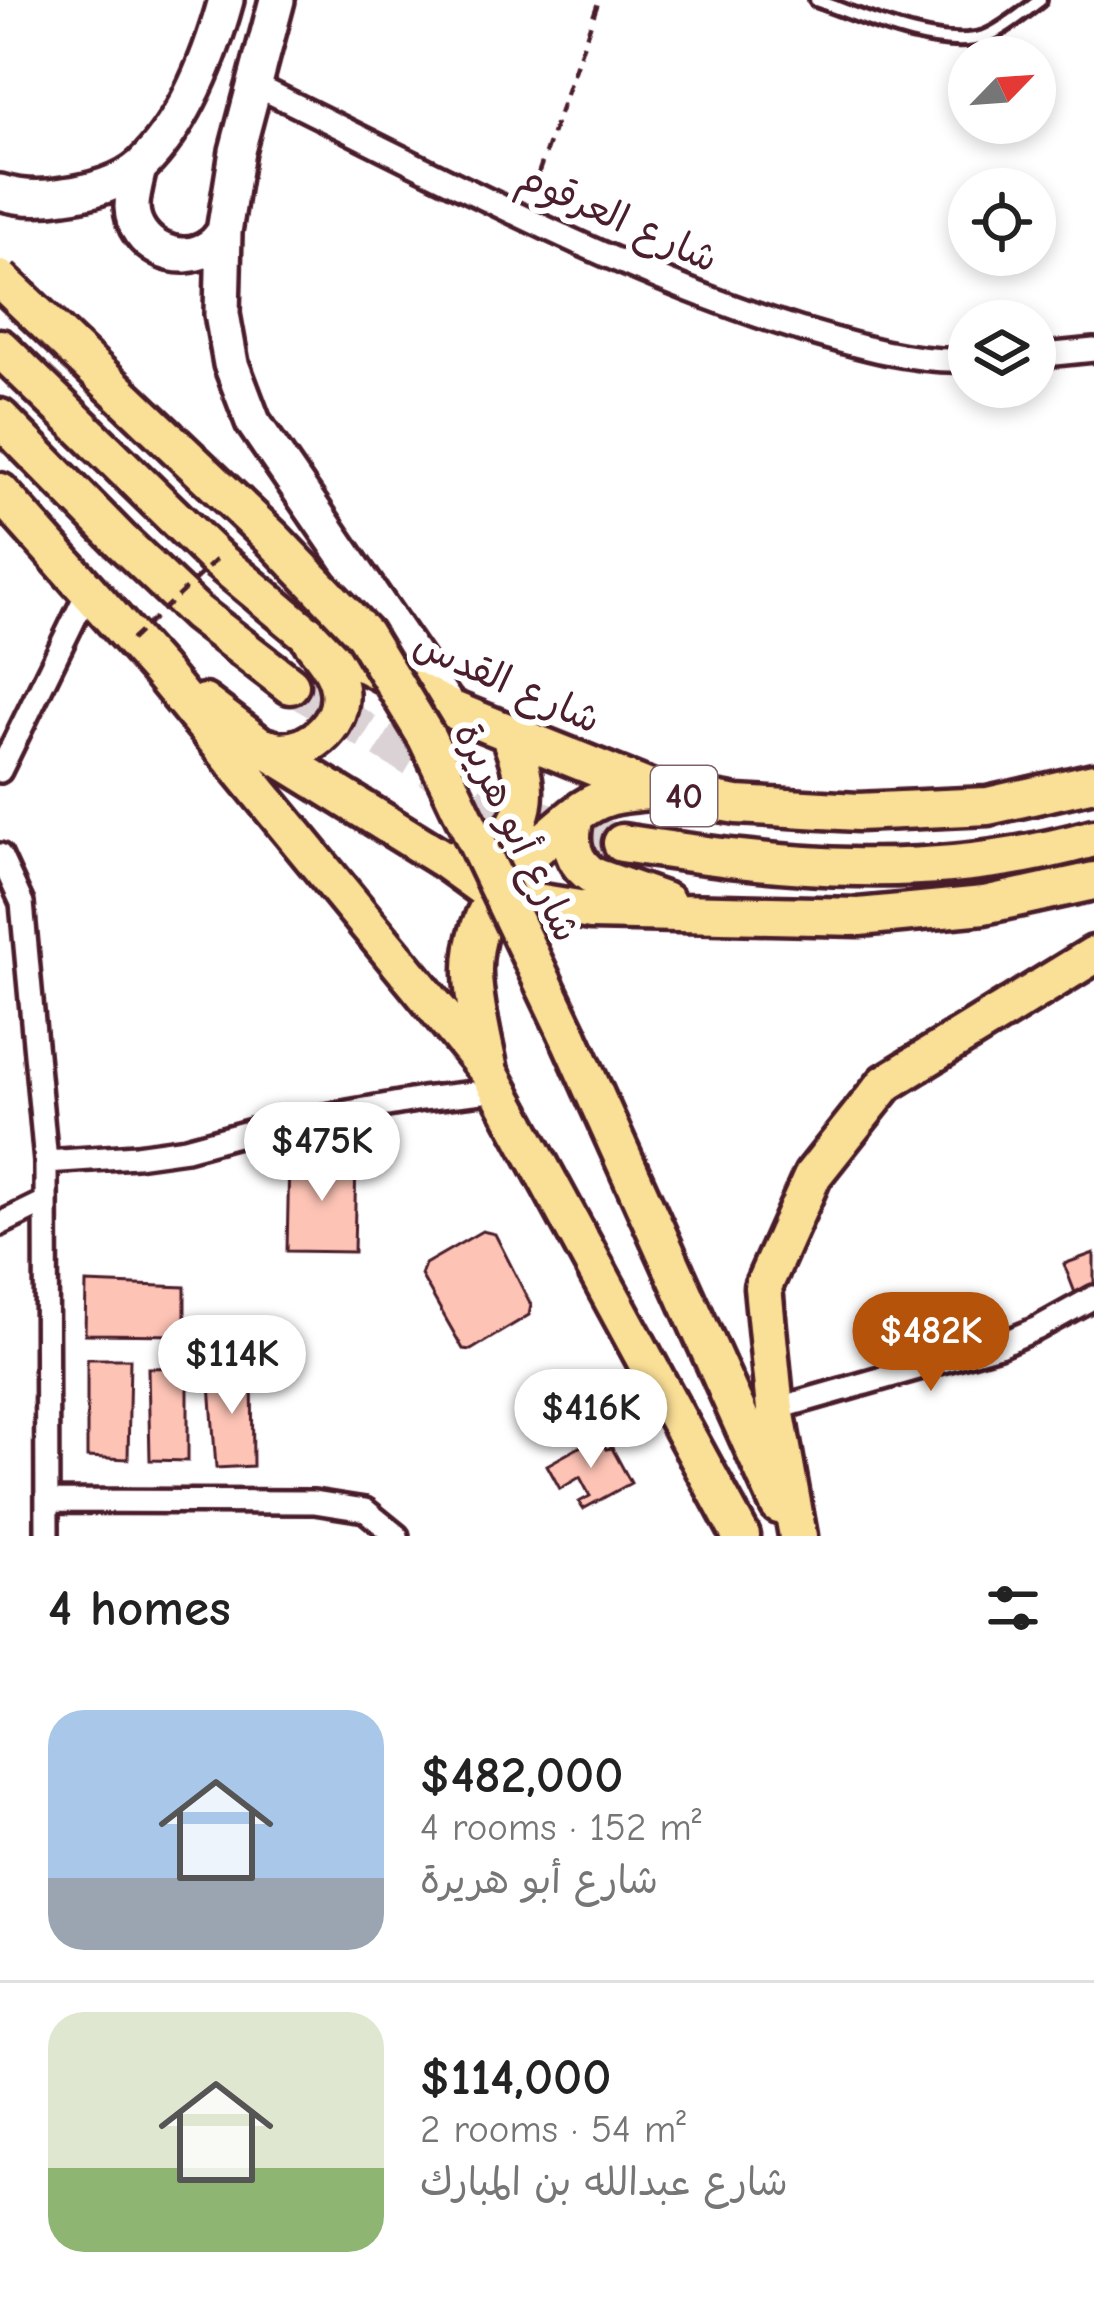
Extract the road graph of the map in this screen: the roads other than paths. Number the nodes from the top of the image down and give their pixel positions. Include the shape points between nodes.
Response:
1 (226, 0) edge
2 (277, 0) edge
3 (816, 0) edge
4 (1040, 0) edge
5 (255, 85) junction
6 (139, 169) junction
7 (0, 192) edge
8 (224, 232) junction
9 (0, 279) edge
10 (0, 348) edge
11 (1094, 350) edge
12 (1056, 354) edge
13 (948, 361) edge
14 (0, 418) edge
15 (0, 492) edge
16 (88, 591) junction
17 (305, 632) junction
18 (158, 669) junction
19 (290, 685) tunnel mouth
20 (450, 709) junction
21 (509, 733) junction
22 (262, 747) junction
23 (0, 771) edge
24 (1094, 782) edge
25 (652, 790) junction
26 (575, 815) junction
27 (1094, 838) edge
28 (622, 842) tunnel mouth
29 (0, 855) edge
30 (442, 860) junction
31 (1094, 881) edge
32 (494, 895) junction
33 (712, 915) junction
34 (1094, 955) edge
35 (495, 1081) junction
36 (46, 1162) junction
37 (45, 1202) junction
38 (0, 1224) edge
39 (1094, 1297) edge
40 (776, 1409) junction
41 (47, 1501) junction
42 (47, 1536) edge
43 (398, 1536) edge
44 (741, 1536) edge
45 (795, 1536) edge

1 - 6 main road via 195,84
2 - 5 main road
3 - 4 lane via 904,32 954,40 986,37
5 - 8 main road
5 - 13 street, شارع العرقوم via 729,307 852,345
6 - 7 main road via 87,192 41,199
6 - 8 main road via 132,209 151,245 191,255
8 - 20 main road via 222,314 254,422
9 - 45 highway, شارع أبو هريرة, bridge via 364,634 427,738
10 - 17 highway, شارع القدس / 40 via 217,559
11 - 12 street
14 - 19 highway via 197,613
15 - 16 highway
16 - 18 highway
16 - 23 street
17 - 20 highway, شارع القدس / 40
17 - 22 highway via 327,659 340,704 310,744
18 - 22 highway
18 - 35 highway
20 - 21 highway, شارع القدس / 40
21 - 25 highway, شارع القدس / 40
21 - 30 highway via 524,786 515,825 487,852
22 - 30 highway
24 - 25 highway, شارع القدس / 40 via 988,806 858,812
25 - 26 highway via 602,797
26 - 32 highway
26 - 33 highway via 571,848 585,871
27 - 28 highway, 40 via 976,862 866,870
29 - 36 street via 22,903
30 - 32 highway
31 - 33 highway via 984,905 880,915
32 - 33 highway via 591,911
32 - 35 highway via 473,970
34 - 40 highway via 886,1083 813,1175 763,1287
35 - 36 street via 186,1149
35 - 44 highway
36 - 37 street
37 - 38 street
37 - 41 street
39 - 40 street via 998,1345
40 - 45 highway
41 - 42 street
41 - 43 street via 314,1502 365,1510

